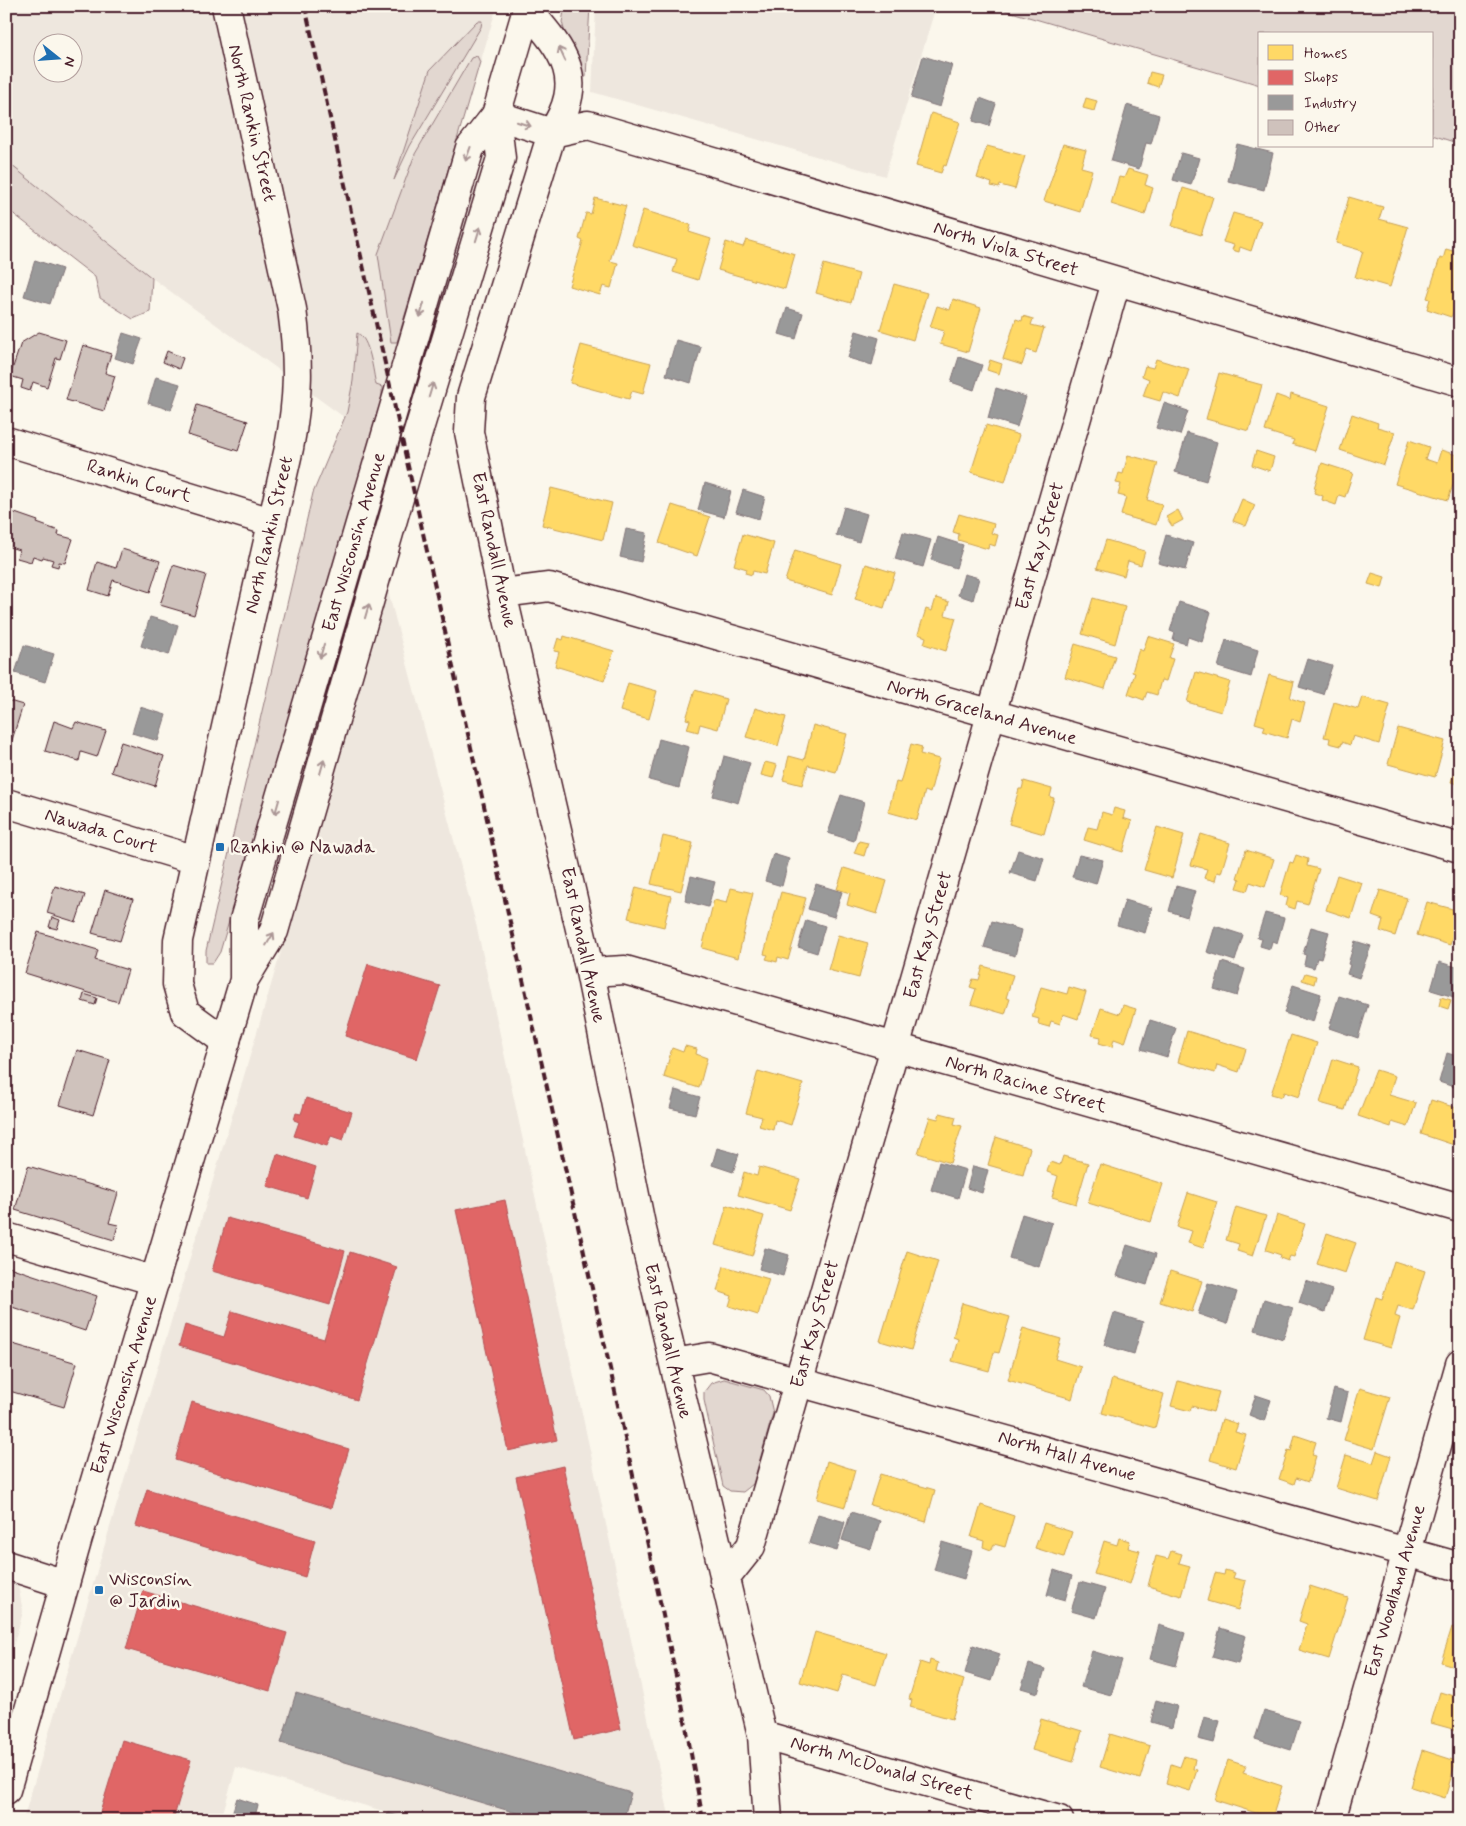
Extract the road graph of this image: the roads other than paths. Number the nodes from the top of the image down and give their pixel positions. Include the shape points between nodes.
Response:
1 (226, 6) edge
2 (528, 8) edge
3 (569, 82) junction
4 (496, 115) junction
5 (588, 125) junction
6 (552, 133) junction
7 (1116, 282) junction
8 (1460, 382) edge
9 (6, 441) edge
10 (271, 522) junction
11 (502, 593) junction
12 (991, 715) junction
13 (6, 803) edge
14 (1460, 848) edge
15 (196, 860) junction
16 (590, 972) junction
17 (226, 1042) junction
18 (896, 1046) junction
19 (1460, 1208) edge
20 (6, 1237) edge
21 (155, 1281) junction
22 (674, 1363) junction
23 (1460, 1364) edge
24 (799, 1381) junction
25 (1405, 1552) junction
26 (6, 1565) edge
27 (1460, 1567) edge
28 (724, 1580) junction
29 (65, 1584) junction
30 (762, 1735) junction
31 (6, 1790) edge
32 (768, 1820) edge
33 (1059, 1820) edge
34 (1331, 1820) edge

1 - 10 street, North Rankin Street via 282,257 298,350 295,416
3 -> 2 street via 557,43
2 - 4 street, East Wisconsin Avenue
3 - 5 street
3 - 6 street, East Randall Avenue via 564,114
4 -> 6 street
4 - 17 street, East Wisconsin Avenue via 470,148 244,920 244,980
5 - 6 street, North Viola Street
5 - 7 street, North Viola Street
6 - 11 street, East Randall Avenue via 471,397 469,432
7 - 8 street, North Viola Street
7 - 12 street, East Kay Street
9 - 10 street, Rankin Court
10 - 15 street, North Rankin Street
11 - 12 street, North Graceland Avenue via 549,587
11 - 16 street, East Randall Avenue
12 - 14 street, North Graceland Avenue
12 - 18 street, East Kay Street
13 - 15 street, Nawada Court
15 - 17 street, North Rankin Street via 178,940 177,984 185,1012
16 - 18 street, North Racine Street via 626,970
16 - 22 street, East Randall Avenue via 641,1225
17 - 21 street, East Wisconsin Avenue
18 - 19 street, North Racine Street
18 - 24 street, East Kay Street
20 - 21 street
21 - 29 street, East Wisconsin Avenue
22 - 24 street, North Hall Avenue via 709,1357
22 - 28 street, East Randall Avenue
23 - 25 street, East Woodland Avenue
24 - 25 street, North Hall Avenue
24 - 28 street, East Kay Street via 751,1546
25 - 27 street, North Hall Avenue
25 - 34 street, East Woodland Avenue
26 - 29 street
28 - 30 street, East Randall Avenue
29 - 31 street, East Wisconsin Avenue
30 - 32 street, East Randall Avenue
30 - 33 street, North McDonald Street

